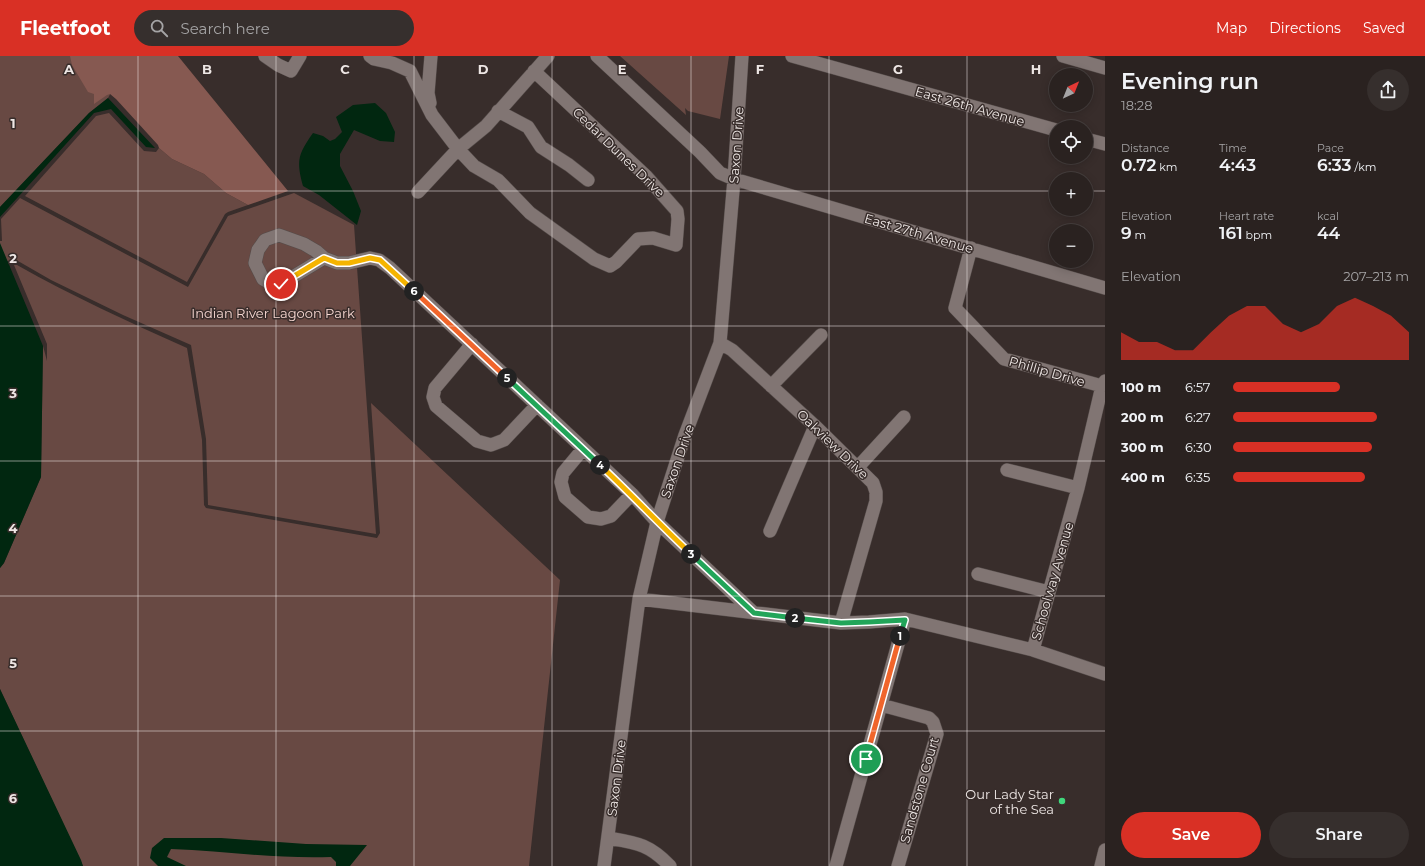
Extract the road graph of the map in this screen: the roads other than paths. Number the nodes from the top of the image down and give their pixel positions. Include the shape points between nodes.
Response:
1 (265, 56) edge
2 (300, 56) edge
3 (370, 56) edge
4 (431, 56) edge
5 (548, 56) edge
6 (597, 56) edge
7 (742, 56) edge
8 (792, 56) edge
9 (1063, 56) edge
10 (1105, 68) edge
11 (534, 71) junction
12 (498, 111) junction
13 (432, 115) junction
14 (1049, 128) edge
15 (1093, 141) edge
16 (1105, 144) edge
17 (458, 149) junction
18 (734, 179) junction
19 (588, 180) dead end
20 (418, 192) dead end
21 (971, 248) junction
22 (324, 258) junction
23 (1105, 288) edge
24 (820, 335) dead end
25 (720, 343) junction
26 (472, 344) junction
27 (1104, 383) edge
28 (772, 386) junction
29 (537, 405) junction
30 (904, 417) dead end
31 (815, 426) junction
32 (583, 448) junction
33 (858, 467) junction
34 (1007, 470) dead end
35 (1078, 488) junction
36 (632, 494) junction
37 (657, 522) junction
38 (770, 531) dead end
39 (978, 574) dead end
40 (1049, 592) junction
41 (639, 599) junction
42 (754, 613) junction
43 (905, 620) junction
44 (841, 623) junction
45 (1033, 650) junction
46 (1105, 674) edge
47 (881, 705) junction
48 (608, 838) junction
49 (1105, 850) edge
50 (604, 866) edge
51 (670, 866) edge
52 (836, 866) edge
53 (898, 866) edge
54 (1101, 866) edge

1 - 2 street via 290,71
3 - 13 street via 410,70
4 - 13 street via 428,93
5 - 11 street
6 - 18 street via 720,173
7 - 18 street, Saxon Drive
8 - 14 street, East 26th Avenue
9 - 10 street
11 - 12 street
11 - 17 street, Cedar Dunes Drive via 646,176 677,211 676,244 653,238 638,239 610,266 594,259 530,213 498,180 474,166
12 - 17 street via 486,126
12 - 19 street via 528,127 541,147
13 - 17 street
15 - 16 street
17 - 20 street
18 - 21 street, East 27th Avenue
18 - 25 street, Saxon Drive
21 - 23 street, East 27th Avenue
21 - 27 street, Phillip Drive via 955,308 1004,359
22 - 22 street via 281,284 263,279 255,263 258,250 265,240 279,235 304,244
22 - 26 street via 337,263 370,258 380,260
24 - 28 street
25 - 28 street, Oakview Drive via 732,350
25 - 37 street, Saxon Drive via 685,435
26 - 29 street
26 - 29 street via 435,388 433,397 436,406 477,441 491,445 504,440
27 - 35 street, Schoolway Avenue
28 - 31 street, Oakview Drive
29 - 32 street
30 - 33 street
31 - 33 street, Oakview Drive
31 - 38 street
32 - 36 street
32 - 36 street via 563,473 561,482 565,497 588,517 601,519 611,516
33 - 44 street, Oakview Drive via 873,483 876,501
34 - 35 street
35 - 40 street, Schoolway Avenue
36 - 37 street
37 - 41 street, Saxon Drive
37 - 42 street
39 - 40 street
40 - 45 street, Schoolway Avenue
41 - 42 street, Schoolway Avenue
41 - 48 street, Saxon Drive
42 - 44 street, Schoolway Avenue
43 - 44 street, Schoolway Avenue
43 - 45 street, Schoolway Avenue
43 - 47 street
45 - 46 street
47 - 52 street
47 - 53 street, Sandstone Court via 929,718 937,734
48 - 50 street, Saxon Drive
48 - 51 street via 639,844 658,854
49 - 54 street

